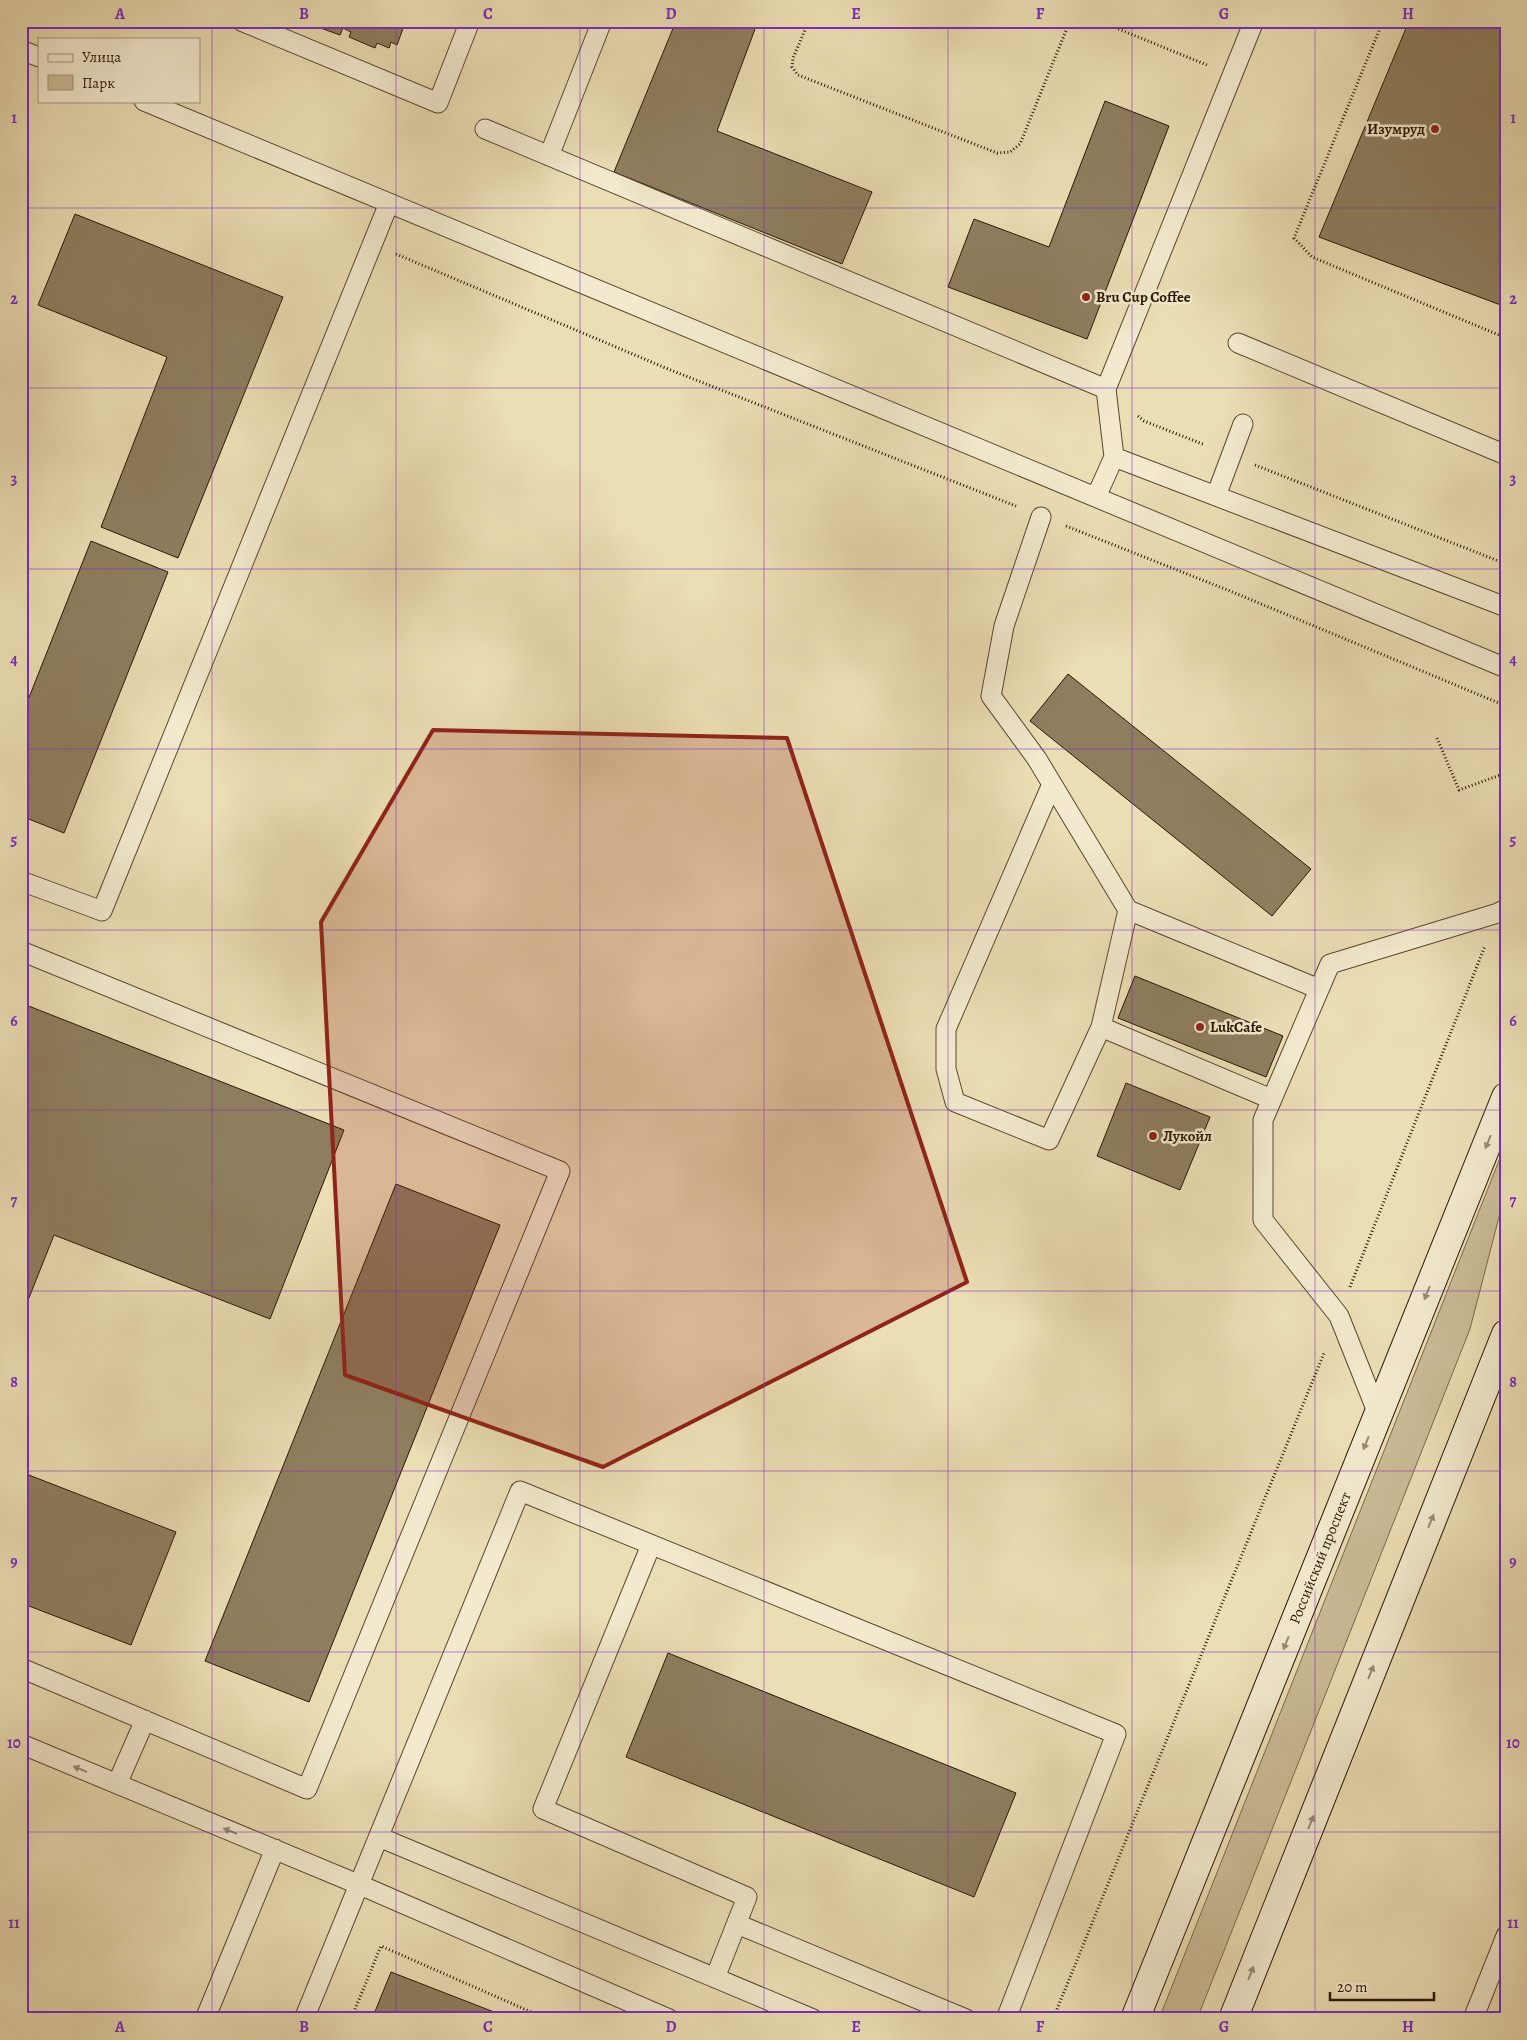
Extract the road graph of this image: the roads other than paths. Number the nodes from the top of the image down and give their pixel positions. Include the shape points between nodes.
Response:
1 (241, 21) edge
2 (470, 21) edge
3 (602, 21) edge
4 (1254, 21) edge
5 (21, 50) edge
6 (38, 57) edge
7 (146, 102) edge
8 (485, 129) dead end
9 (549, 156) junction
10 (390, 203) junction
11 (1238, 343) dead end
12 (1106, 389) junction
13 (1243, 424) dead end
14 (1506, 455) edge
15 (1114, 457) junction
16 (1216, 496) junction
17 (1096, 497) junction
18 (1042, 517) road end
19 (1506, 608) edge
20 (1506, 668) edge
21 (1052, 784) junction
22 (21, 881) edge
23 (1128, 910) junction
24 (1502, 911) edge
25 (21, 951) edge
26 (1320, 989) junction
27 (1101, 1026) junction
28 (1506, 1097) edge
29 (1271, 1099) junction
30 (1506, 1334) edge
31 (1378, 1414) junction
32 (651, 1545) junction
33 (21, 1668) edge
34 (144, 1720) junction
35 (21, 1744) edge
36 (117, 1784) junction
37 (380, 1837) junction
38 (275, 1849) junction
39 (360, 1885) junction
40 (737, 1924) junction
41 (1506, 1936) edge
42 (715, 1978) junction
43 (205, 2019) edge
44 (304, 2019) edge
45 (669, 2019) edge
46 (813, 2019) edge
47 (966, 2019) edge
48 (1006, 2019) edge
49 (1134, 2019) edge
50 (1233, 2019) edge
51 (1473, 2019) edge

1 - 2 lane via 438,103
3 - 9 lane
4 - 12 lane
5 - 6 lane
7 - 10 lane
8 - 9 lane
9 - 12 lane
10 - 17 lane
10 - 22 lane via 102,911
11 - 14 lane
12 - 15 lane
13 - 16 lane
15 - 16 lane
15 - 17 lane
16 - 19 lane
17 - 20 lane
18 - 21 lane via 1004,626 991,696
21 - 23 lane
21 - 27 lane via 946,1029 946,1068 955,1102 1048,1140
23 - 26 lane
23 - 27 lane
24 - 26 lane via 1330,964
25 - 34 lane via 560,1171 307,1788
26 - 29 lane
27 - 29 lane
28 -> 31 main road, Российский проспект
29 - 31 lane via 1263,1120 1263,1220 1339,1316
50 -> 30 main road
31 -> 49 main road, Российский проспект
32 - 37 lane via 520,1491
32 - 40 lane via 543,1809 747,1897
32 - 48 lane via 1116,1734
33 - 34 lane
34 - 36 lane
36 -> 35 lane
38 -> 36 lane
37 - 39 lane
37 - 42 lane
38 - 39 lane
38 - 43 lane
39 - 44 lane
39 - 45 lane
40 - 42 lane
40 - 47 lane
41 - 51 lane
42 - 46 lane

